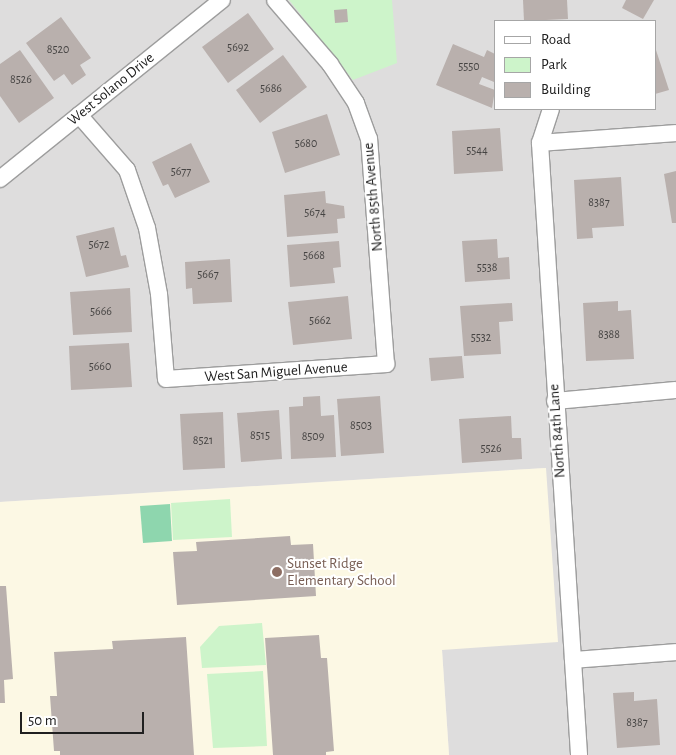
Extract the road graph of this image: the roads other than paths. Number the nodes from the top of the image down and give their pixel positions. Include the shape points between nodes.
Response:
1 (222, 0) edge
2 (275, 0) edge
3 (551, 110) edge
4 (79, 115) junction
5 (676, 133) edge
6 (540, 143) junction
7 (0, 179) edge
8 (386, 364) joint
9 (676, 390) edge
10 (555, 401) junction
11 (676, 652) edge
12 (573, 660) junction
13 (579, 755) edge

1 - 4 street, West Solano Drive
2 - 8 street, North 85th Avenue via 330,64 356,103 369,139
3 - 6 street, North 84th Lane
4 - 7 street, West Solano Drive
4 - 8 street, West San Miguel Avenue via 127,170 147,228 159,294 166,380
5 - 6 street
6 - 10 street, North 84th Lane
9 - 10 street
10 - 12 street, North 84th Lane
11 - 12 street
12 - 13 street, North 84th Lane

